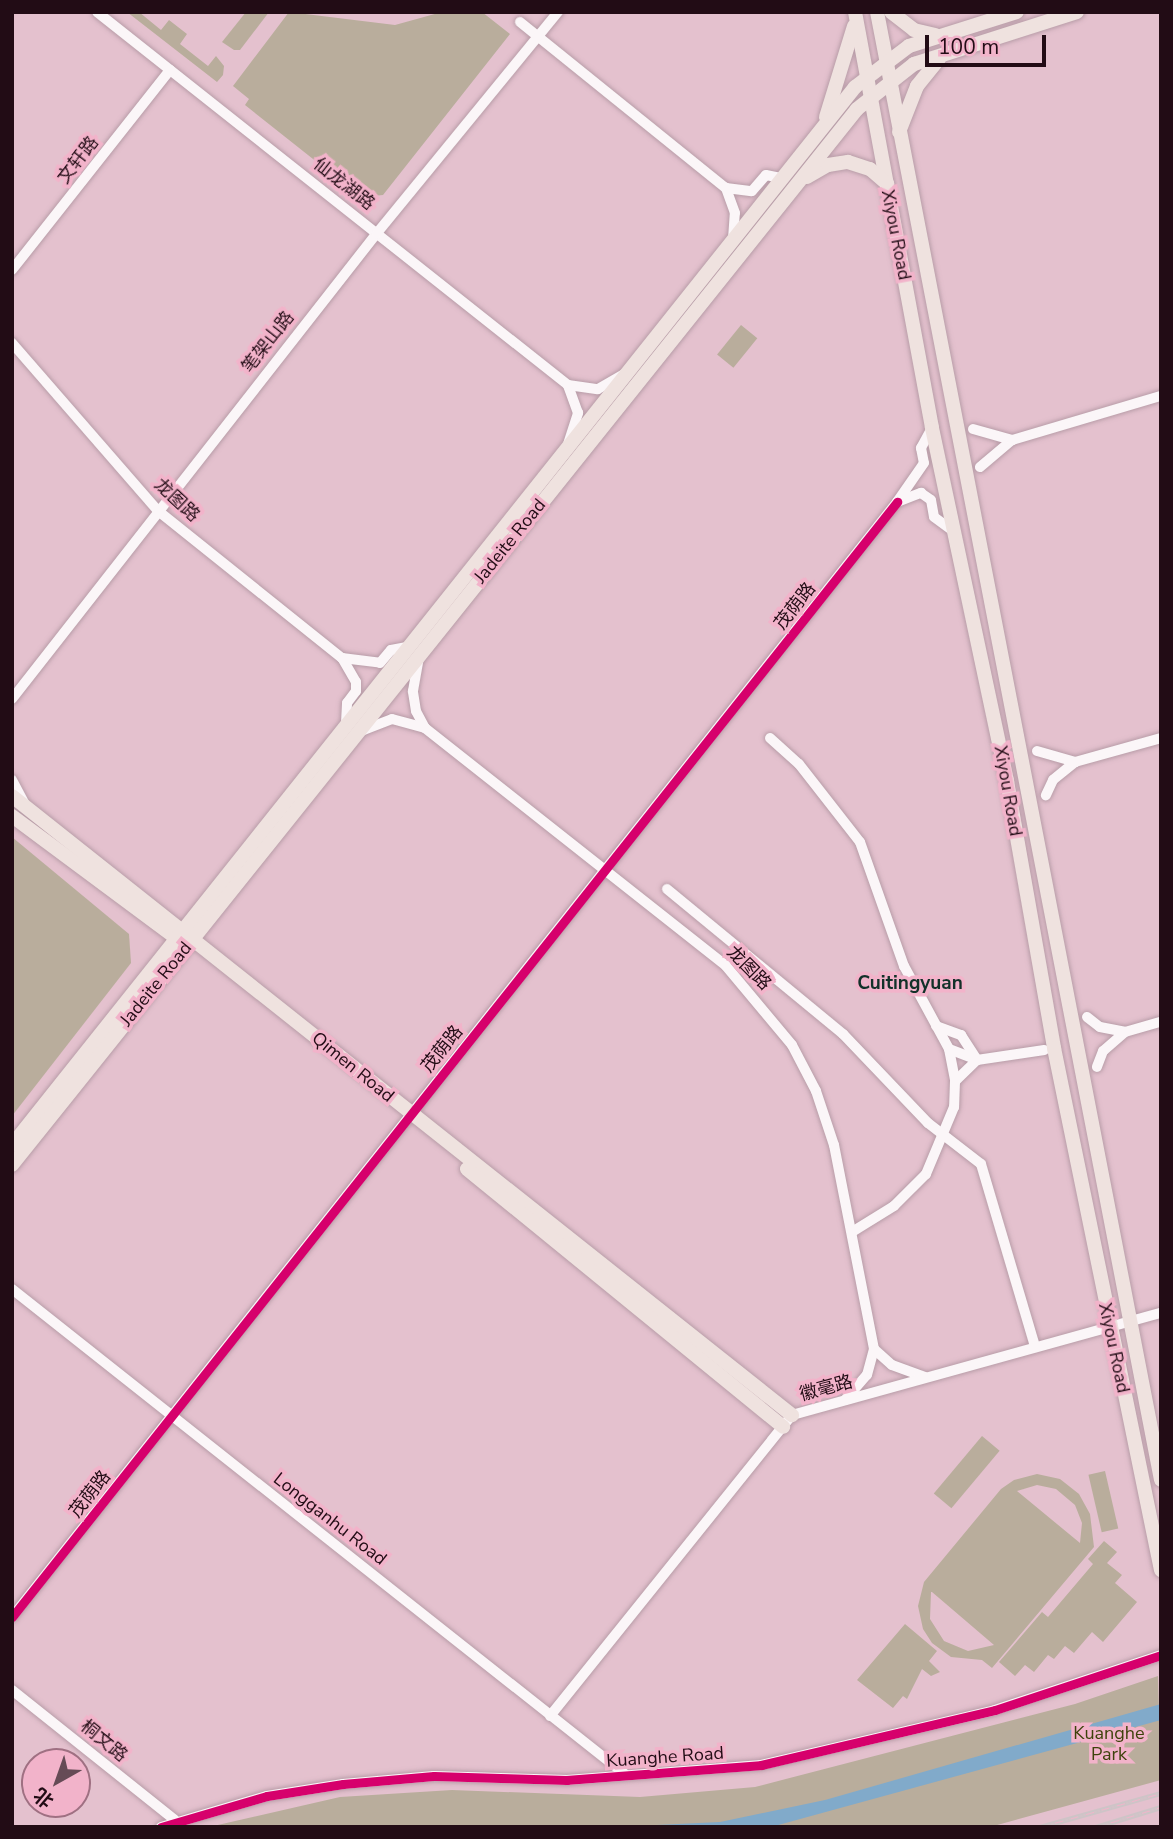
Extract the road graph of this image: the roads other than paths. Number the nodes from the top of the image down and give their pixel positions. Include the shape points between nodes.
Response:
1 (97, 12) edge
2 (558, 12) edge
3 (877, 12) edge
4 (891, 12) edge
5 (1017, 12) edge
6 (1077, 12) edge
7 (855, 13) edge
8 (520, 22) dead end
9 (947, 34) junction
10 (538, 37) junction
11 (944, 54) junction
12 (885, 64) junction
13 (170, 70) junction
14 (867, 78) junction
15 (889, 84) junction
16 (871, 98) junction
17 (821, 130) junction
18 (898, 133) junction
19 (782, 178) junction
20 (799, 181) junction
21 (887, 184) junction
22 (726, 188) junction
23 (377, 233) junction
24 (733, 239) junction
25 (12, 271) edge
26 (12, 343) edge
27 (624, 374) junction
28 (568, 385) junction
29 (1161, 396) edge
30 (932, 428) junction
31 (973, 429) dead end
32 (1012, 440) junction
33 (568, 444) junction
34 (980, 467) dead end
35 (897, 502) junction
36 (157, 510) junction
37 (953, 531) junction
38 (406, 647) junction
39 (419, 656) junction
40 (342, 658) junction
41 (12, 699) edge
42 (352, 727) junction
43 (425, 728) junction
44 (770, 738) dead end
45 (1161, 738) edge
46 (1037, 751) dead end
47 (1075, 762) junction
48 (12, 780) edge
49 (1046, 795) dead end
50 (12, 796) edge
51 (27, 809) junction
52 (12, 816) edge
53 (603, 873) junction
54 (667, 889) dead end
55 (185, 938) junction
56 (1087, 1017) dead end
57 (1161, 1022) edge
58 (936, 1026) junction
59 (1125, 1032) junction
60 (949, 1049) junction
61 (1044, 1050) dead end
62 (977, 1060) junction
63 (1097, 1067) dead end
64 (955, 1081) junction
65 (409, 1116) junction
66 (945, 1135) junction
67 (12, 1145) edge
68 (12, 1165) edge
69 (852, 1232) junction
70 (12, 1289) edge
71 (1161, 1313) edge
72 (1131, 1320) junction
73 (1109, 1325) junction
74 (1035, 1346) junction
75 (874, 1349) junction
76 (925, 1377) junction
77 (844, 1402) junction
78 (172, 1415) junction
79 (788, 1421) junction
80 (1161, 1480) edge
81 (1161, 1570) edge
82 (12, 1617) edge
83 (1161, 1655) edge
84 (12, 1690) edge
85 (550, 1716) junction
86 (626, 1775) junction
87 (175, 1820) junction
88 (161, 1827) edge

1 - 13 street, 仙龙湖路
2 - 10 street, 笔架山路
3 - 12 main road, Xiyou Road
4 - 9 main road via 924,35
5 - 9 main road, Jadeite Road
6 - 11 main road, Jadeite Road
7 - 14 main road, Xiyou Road
7 - 17 main road via 849,50
8 - 10 street
9 - 12 main road, Jadeite Road via 909,46
10 - 22 street
10 - 23 street, 笔架山路
11 - 15 main road, Jadeite Road via 914,64
11 - 18 main road via 924,73
12 - 14 main road, Jadeite Road
12 - 15 main road, Xiyou Road
13 - 23 street, 仙龙湖路
13 - 25 street, 文轩路
14 - 16 main road, Xiyou Road
14 - 17 main road, Jadeite Road
15 - 16 main road, Jadeite Road
15 - 18 main road, Xiyou Road
16 - 20 main road, Jadeite Road
16 - 21 main road, Xiyou Road
17 - 19 main road, Jadeite Road
18 - 72 main road, Xiyou Road
19 - 22 street via 766,175 752,191
19 - 24 main road, Jadeite Road
20 - 21 main road via 828,165 848,162 870,169
20 - 39 main road, Jadeite Road
21 - 30 main road, Xiyou Road
22 - 24 street via 735,213
23 - 28 street, 仙龙湖路
23 - 36 street, 笔架山路
24 - 27 main road, Jadeite Road
26 - 36 street, 龙图路
27 - 28 street via 598,389
27 - 33 main road, Jadeite Road
28 - 33 street via 578,413
29 - 32 street
30 - 35 street, 茂荫路 via 921,448 924,463
30 - 37 main road, Xiyou Road
31 - 32 street
32 - 34 street via 989,454
33 - 38 main road, Jadeite Road
35 - 37 street via 921,494 931,500 934,517
35 - 53 street, 茂荫路
36 - 40 street, 龙图路
36 - 41 street, 笔架山路
37 - 73 main road, Xiyou Road via 982,657
38 - 40 street via 391,650 380,663
38 - 42 main road, Jadeite Road
39 - 42 main road, Jadeite Road
39 - 43 street via 414,691 416,711
40 - 42 street via 356,682 356,691 347,703
42 - 43 street via 392,719
42 - 55 main road, Jadeite Road
43 - 53 street, 龙图路
44 - 58 street via 799,764 860,842 904,966
45 - 47 street
46 - 47 street
47 - 49 street via 1053,780
48 - 51 street
50 - 51 main road, Qimen Road
51 - 55 main road, Qimen Road
52 - 55 main road, Qimen Road
53 - 65 street, 茂荫路
53 - 69 street, 龙图路 via 726,966 792,1045 820,1102
54 - 66 street via 843,1034 891,1088
55 - 65 main road, Qimen Road
55 - 67 main road, Jadeite Road
55 - 68 main road, Jadeite Road
56 - 59 street via 1100,1027
57 - 59 street
58 - 60 street
58 - 62 street via 961,1035
59 - 63 street via 1103,1051
60 - 62 street
60 - 64 street
61 - 62 street
62 - 64 street
64 - 66 street via 954,1107
65 - 78 street, 茂荫路
65 - 79 main road, Qimen Road
66 - 69 street via 926,1174 909,1192
66 - 74 street via 981,1164
69 - 75 street, 龙图路
70 - 78 street, Longganhu Road
71 - 72 street, 徽毫路
72 - 73 street, 徽毫路
72 - 80 main road, Xiyou Road
73 - 74 street, 徽毫路
73 - 81 main road, Xiyou Road
74 - 76 street, 徽毫路
75 - 76 street via 892,1365
75 - 77 street via 867,1375
76 - 77 street, 徽毫路
77 - 79 street, 徽毫路
78 - 82 street, 茂荫路
78 - 85 street, Longganhu Road
79 - 85 street
83 - 86 street, Kuanghe Road via 995,1710 868,1744 761,1765
84 - 87 street, 桐文路
85 - 86 street, Longganhu Road
86 - 87 street, Kuanghe Road via 567,1780 434,1776 342,1784 267,1796
87 - 88 street, Kuanghe Road

